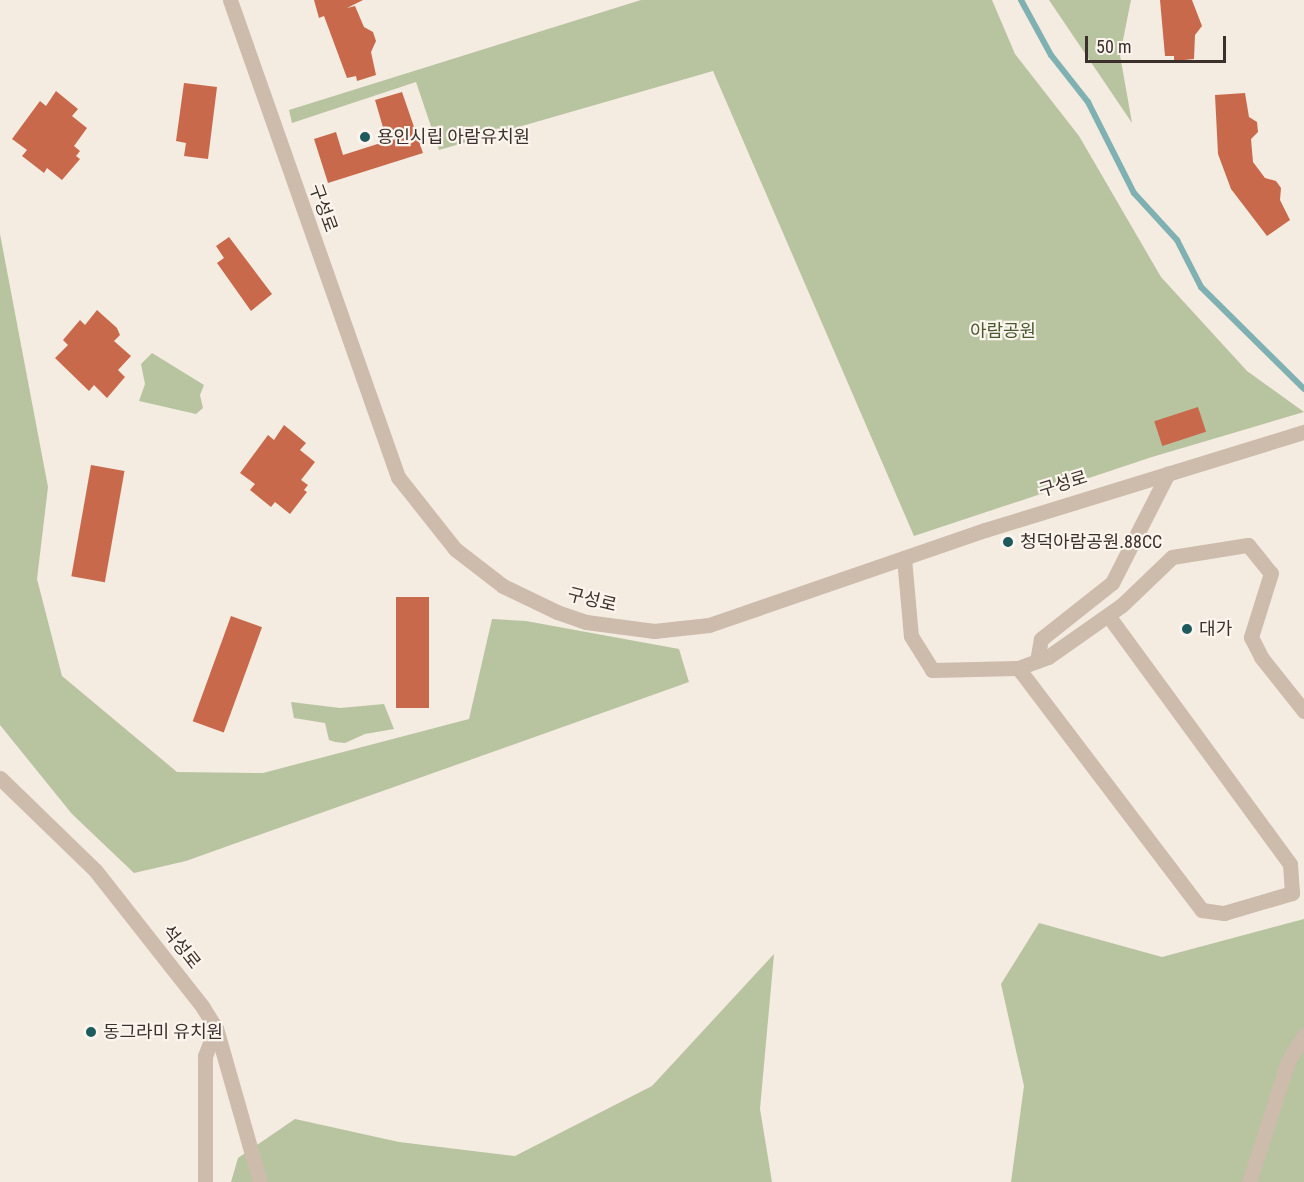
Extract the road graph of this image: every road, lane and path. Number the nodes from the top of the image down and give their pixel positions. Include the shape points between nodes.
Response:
1 (230, 0) edge
2 (1304, 432) edge
3 (1168, 473) junction
4 (904, 558) junction
5 (1108, 615) junction
6 (1037, 661) junction
7 (1018, 668) junction
8 (1304, 711) edge
9 (0, 778) edge
10 (216, 1028) junction
11 (1304, 1035) edge
12 (205, 1182) edge
13 (260, 1182) edge
14 (1249, 1182) edge

1 - 4 street, 구성로 via 398,477 432,524 480,570 503,586 557,612 586,622 654,631 709,625 757,611
2 - 3 street, 구성로
3 - 4 street, 구성로
3 - 6 street via 1112,583 1041,639
4 - 7 street via 911,636 932,670
5 - 6 street
5 - 7 street via 1290,864 1292,893 1224,913 1202,910
5 - 8 street via 1172,557 1248,545 1271,573 1251,637 1261,657
6 - 7 street
9 - 10 street, 석성로 via 96,870
10 - 12 street via 205,1056
10 - 13 street, 석성로
11 - 14 street via 1288,1061

